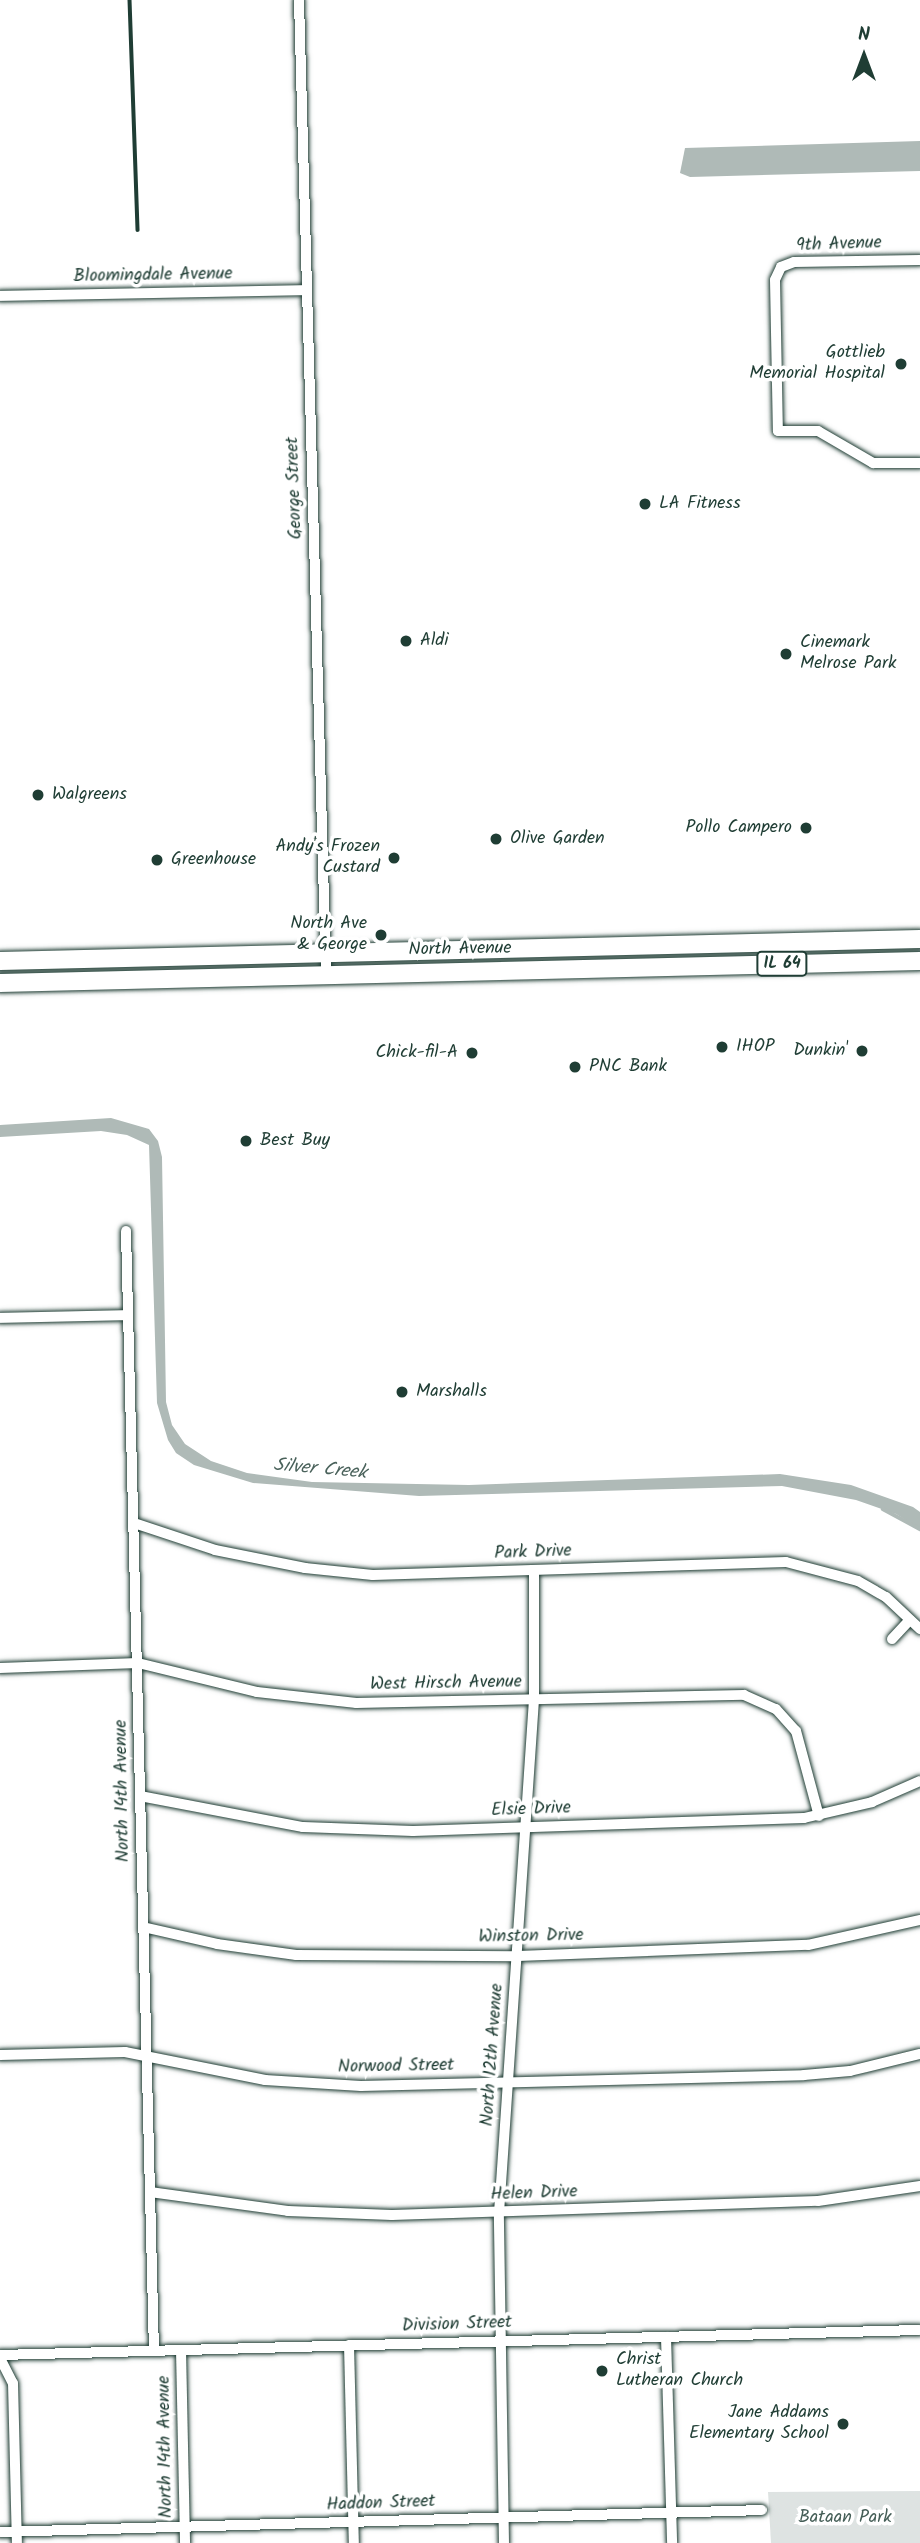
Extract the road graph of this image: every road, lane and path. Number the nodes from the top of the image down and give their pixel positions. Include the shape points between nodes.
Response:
1 (299, 0) edge
2 (920, 260) edge
3 (307, 290) junction
4 (0, 296) edge
5 (920, 463) edge
6 (920, 939) edge
7 (326, 953) junction
8 (0, 961) edge
9 (920, 961) edge
10 (326, 975) junction
11 (0, 983) edge
12 (127, 1231) dead end
13 (128, 1315) junction
14 (0, 1318) edge
15 (134, 1523) junction
16 (534, 1570) junction
17 (910, 1620) junction
18 (920, 1629) edge
19 (892, 1639) dead end
20 (138, 1663) junction
21 (0, 1668) edge
22 (534, 1700) junction
23 (920, 1781) edge
24 (140, 1796) junction
25 (819, 1816) junction
26 (526, 1827) junction
27 (920, 1920) edge
28 (143, 1927) junction
29 (518, 1956) junction
30 (920, 2054) edge
31 (0, 2055) edge
32 (146, 2057) junction
33 (508, 2083) junction
34 (920, 2186) edge
35 (150, 2192) junction
36 (499, 2213) junction
37 (918, 2329) edge
38 (666, 2337) junction
39 (499, 2341) junction
40 (349, 2345) junction
41 (181, 2350) junction
42 (154, 2351) junction
43 (0, 2357) edge
44 (762, 2510) dead end
45 (671, 2513) junction
46 (504, 2518) junction
47 (354, 2522) junction
48 (185, 2527) junction
49 (0, 2532) edge
50 (17, 2537) edge
51 (185, 2543) edge
52 (354, 2543) edge
53 (504, 2543) edge
54 (672, 2543) edge

1 - 3 street, George Street
2 - 5 street, 9th Avenue via 794,262 781,267 775,280 778,431 818,431 873,463
3 - 4 street, Bloomingdale Avenue
3 - 7 street, George Street
6 - 7 main road, North Avenue / IL 64
7 - 8 main road, North Avenue / IL 64
7 - 10 street, George Street
9 - 10 main road, North Avenue / IL 64
10 - 11 main road, North Avenue / IL 64
12 - 13 street, North 14th Avenue
13 - 14 street
13 - 15 street, North 14th Avenue
15 - 16 street, Park Drive via 215,1550 305,1568 373,1575
15 - 20 street, North 14th Avenue
16 - 17 street, Park Drive via 786,1562 858,1581 886,1597
16 - 22 street, North 12th Avenue
17 - 18 street, Park Drive
17 - 19 street
20 - 21 street, West Hirsch Avenue
20 - 22 street, West Hirsch Avenue via 217,1684 323,1702
20 - 24 street, North 14th Avenue
22 - 25 street, West Hirsch Avenue via 731,1694 761,1701 784,1716 796,1731
22 - 26 street, North 12th Avenue
23 - 25 street, Elsie Drive via 872,1802
24 - 26 street, Elsie Drive via 303,1827 377,1831
24 - 28 street, North 14th Avenue
25 - 26 street, Elsie Drive
26 - 29 street, North 12th Avenue
27 - 29 street, Winston Drive via 808,1945
28 - 29 street, Winston Drive via 296,1955
28 - 32 street, North 14th Avenue
29 - 33 street, North 12th Avenue
30 - 33 street, Norwood Street via 850,2071 804,2075
31 - 32 street, Norwood Street via 125,2052
32 - 33 street, Norwood Street via 318,2085
32 - 35 street, North 14th Avenue
33 - 36 street, North 12th Avenue
34 - 36 street, Helen Drive via 818,2201
35 - 36 street, Helen Drive via 330,2214
35 - 42 street, North 14th Avenue
36 - 39 street, North 12th Avenue
37 - 38 street, Division Street
38 - 39 street, Division Street
38 - 45 street
39 - 40 street, Division Street
39 - 46 street, North 12th Avenue
40 - 41 street, Division Street
40 - 47 street
41 - 42 street, Division Street
41 - 48 street, North 14th Avenue
42 - 43 street, Division Street
43 - 50 street via 12,2383
44 - 45 street, Haddon Street
45 - 46 street, Haddon Street
45 - 54 street
46 - 47 street, Haddon Street
46 - 53 street, North 12th Avenue
47 - 48 street, Haddon Street
47 - 52 street
48 - 50 street, Haddon Street
48 - 51 street, North 14th Avenue
49 - 50 street, Haddon Street

